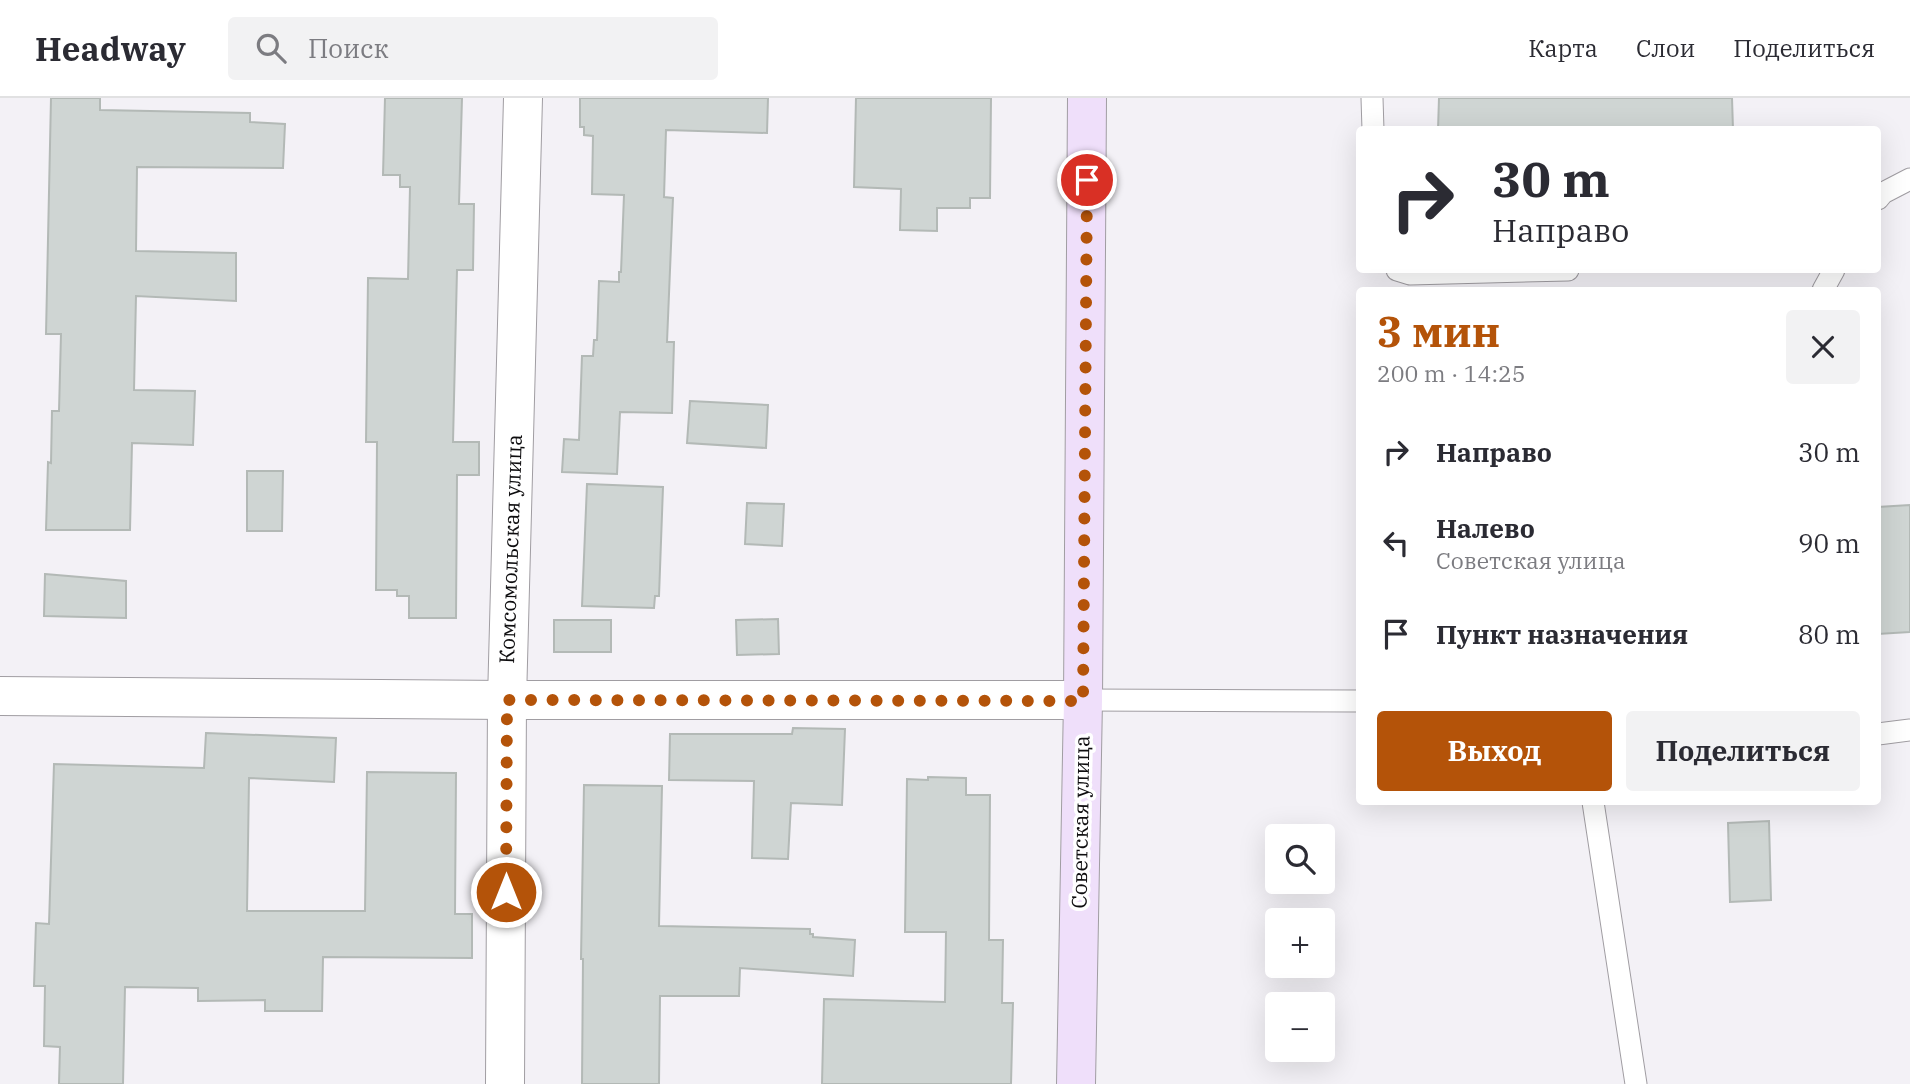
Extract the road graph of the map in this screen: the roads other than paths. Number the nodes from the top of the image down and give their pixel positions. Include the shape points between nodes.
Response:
1 (523, 98) edge
2 (1087, 98) edge
3 (1372, 98) edge
4 (1373, 126) edge
5 (1910, 179) edge
6 (1881, 196) edge
7 (1407, 273) edge
8 (1450, 273) edge
9 (0, 696) edge
10 (507, 700) junction
11 (1083, 701) junction
12 (1356, 701) edge
13 (1910, 730) edge
14 (1881, 734) edge
15 (1593, 805) edge
16 (505, 1084) edge
17 (1076, 1084) edge
18 (1636, 1084) edge

1 - 10 street, Комсомольская улица
2 - 11 street, Советская улица
3 - 4 lane
5 - 6 lane
7 - 8 lane
9 - 10 street
10 - 11 street
10 - 16 street, Комсомольская улица
11 - 12 lane
11 - 17 street, Советская улица
13 - 14 lane
15 - 18 lane

